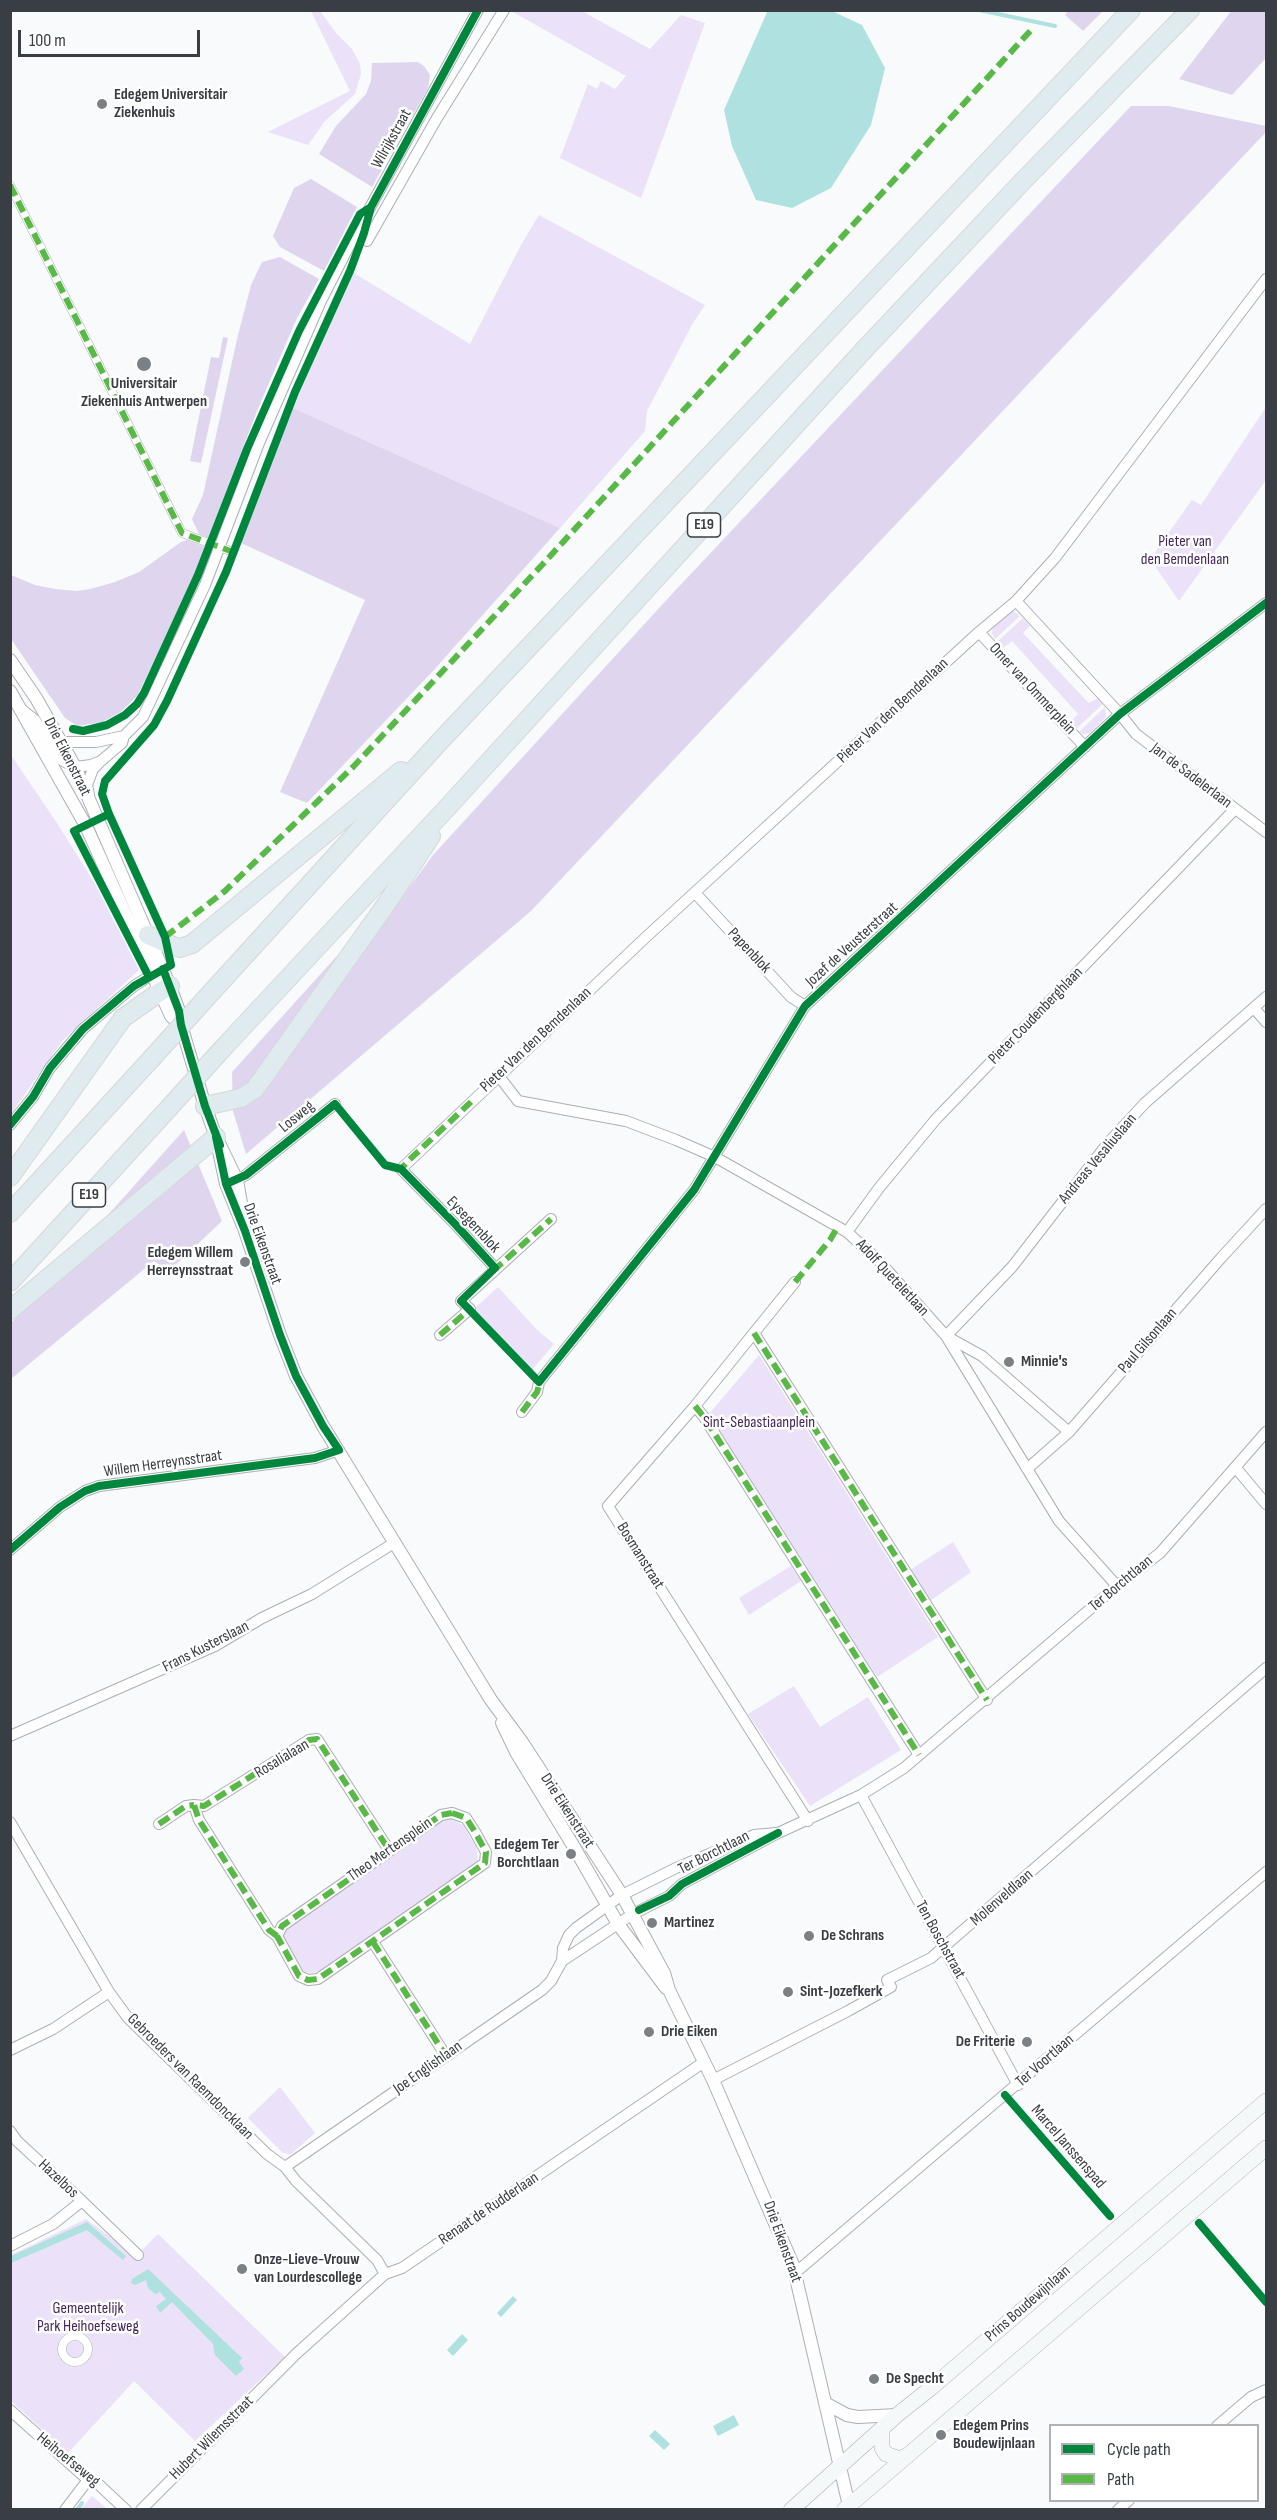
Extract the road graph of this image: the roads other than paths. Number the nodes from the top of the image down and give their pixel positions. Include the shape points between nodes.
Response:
1 (478, 10) edge
2 (504, 10) edge
3 (1131, 10) edge
4 (1190, 10) edge
5 (10, 185) edge
6 (371, 207) junction
7 (382, 214) junction
8 (368, 241) dead end
9 (1266, 279) edge
10 (219, 547) junction
11 (233, 552) dead end
12 (1016, 601) junction
13 (1266, 603) edge
14 (979, 632) junction
15 (10, 660) edge
16 (10, 691) edge
17 (21, 709) junction
18 (1120, 714) junction
19 (124, 736) junction
20 (443, 738) junction
21 (62, 742) junction
22 (1085, 747) junction
23 (101, 760) junction
24 (75, 767) junction
25 (90, 801) junction
26 (446, 808) junction
27 (1235, 809) junction
28 (1266, 832) edge
29 (696, 894) junction
30 (148, 935) junction
31 (161, 984) junction
32 (1266, 997) edge
33 (805, 1006) junction
34 (1254, 1008) junction
35 (1266, 1022) edge
36 (498, 1075) junction
37 (473, 1100) joint
38 (335, 1104) dead end
39 (205, 1106) junction
40 (10, 1125) edge
41 (216, 1137) junction
42 (715, 1157) junction
43 (10, 1177) edge
44 (232, 1182) junction
45 (1266, 1209) edge
46 (10, 1213) edge
47 (551, 1219) dead end
48 (847, 1232) junction
49 (495, 1268) junction
50 (10, 1282) edge
51 (795, 1282) dead end
52 (10, 1310) edge
53 (754, 1332) junction
54 (440, 1335) dead end
55 (946, 1336) junction
56 (695, 1406) junction
57 (522, 1412) dead end
58 (1069, 1432) junction
59 (1266, 1432) edge
60 (339, 1450) junction
61 (1236, 1468) junction
62 (1027, 1469) junction
63 (1266, 1504) edge
64 (394, 1543) junction
65 (10, 1550) edge
66 (1117, 1586) junction
67 (1266, 1668) edge
68 (491, 1700) junction
69 (987, 1700) junction
70 (10, 1736) edge
71 (919, 1755) junction
72 (861, 1795) junction
73 (194, 1805) junction
74 (808, 1821) junction
75 (10, 1822) edge
76 (159, 1824) dead end
77 (778, 1833) junction
78 (389, 1850) junction
79 (1266, 1872) edge
80 (622, 1895) junction
81 (607, 1906) junction
82 (633, 1914) junction
83 (618, 1924) junction
84 (277, 1936) junction
85 (373, 1942) junction
86 (944, 1948) junction
87 (562, 1961) junction
88 (669, 1990) junction
89 (109, 1992) junction
90 (10, 2050) edge
91 (446, 2056) junction
92 (704, 2062) junction
93 (713, 2080) junction
94 (1018, 2085) junction
95 (1266, 2100) edge
96 (10, 2131) edge
97 (14, 2143) edge
98 (1266, 2148) edge
99 (285, 2167) junction
100 (82, 2201) junction
101 (10, 2246) edge
102 (138, 2255) dead end
103 (795, 2273) junction
104 (385, 2274) junction
105 (283, 2366) joint
106 (1266, 2390) edge
107 (825, 2403) junction
108 (10, 2410) edge
109 (897, 2415) junction
110 (1219, 2424) edge
111 (882, 2429) junction
112 (906, 2456) junction
113 (840, 2467) junction
114 (87, 2480) junction
115 (848, 2508) edge
116 (65, 2510) edge
117 (126, 2510) edge
118 (141, 2510) edge
119 (791, 2510) edge

1 - 6 street, Wilrijkstraat
2 - 7 street, Wilrijkstraat
3 - 20 highway, E19
4 - 26 highway, E19 via 871,343
5 - 10 street via 182,533
6 - 7 street
6 - 10 street, Wilrijkstraat via 305,337
7 - 8 street, Wilrijkstraat
9 - 12 street, Pieter Van den Bemdenlaan via 1055,558
10 - 11 street
10 - 19 street, Wilrijkstraat via 143,717
12 - 14 street, Pieter Van den Bemdenlaan
12 - 18 street
13 - 18 street, Jozef de Veusterstraat
14 - 22 street, Omer van Ommerplein
14 - 29 street, Pieter Van den Bemdenlaan
15 - 21 street, Drie Eikenstraat
16 - 17 street, Drie Eikenstraat
17 - 24 street via 35,720 62,760
17 - 31 street, Drie Eikenstraat via 86,826
18 - 22 street, Jozef de Veusterstraat
18 - 27 street, Jan de Sadelerlaan via 1136,734
19 - 21 street via 96,742
19 - 23 street, Wilrijkstraat via 122,743
20 - 30 highway via 192,944 180,948
20 - 46 highway, E19, bridge
21 - 24 street, Drie Eikenstraat
22 - 33 street, Jozef de Veusterstraat
23 - 24 street, Wilrijkstraat
23 - 25 street, Wilrijkstraat via 87,785
24 - 25 street, Drie Eikenstraat
25 - 30 street, Drie Eikenstraat
26 - 39 highway via 418,858 255,1089 241,1098
26 - 50 highway, E19, bridge
27 - 28 street, Jan de Sadelerlaan
27 - 48 street, Pieter Coudenberghlaan via 936,1119
29 - 33 street, Papenblok via 791,997
29 - 36 street, Pieter Van den Bemdenlaan
30 - 31 street, Drie Eikenstraat
31 - 39 street, Drie Eikenstraat via 171,1016 181,1025
31 - 40 street via 134,986 83,1029
31 - 43 highway via 123,1018
32 - 34 street, Andreas Vesaliuslaan
33 - 42 street, Jozef de Veusterstraat
34 - 35 street
34 - 55 street, Andreas Vesaliuslaan via 1145,1103 1069,1191 1012,1267
36 - 37 street, Pieter Van den Bemdenlaan
36 - 42 street, Adolf Queteletlaan via 518,1101 626,1121
37 - 49 street, Eysegemblok via 401,1169
38 - 44 street, Losweg
39 - 41 street, Drie Eikenstraat
41 - 44 street, Drie Eikenstraat
41 - 52 highway
42 - 48 street, Adolf Queteletlaan
42 - 57 street, Jozef de Veusterstraat via 694,1190 539,1382 537,1392
44 - 60 street, Drie Eikenstraat via 245,1231 296,1376
45 - 58 street, Paul Gilsonlaan
47 - 49 street, Eysegemblok
48 - 55 street, Adolf Queteletlaan via 880,1262
49 - 54 street, Eysegemblok via 461,1301 470,1309
51 - 53 street, Bosmanstraat
53 - 56 street, Bosmanstraat
53 - 69 street
55 - 58 street via 982,1356
55 - 62 street, Adolf Queteletlaan
56 - 71 street
56 - 74 street, Bosmanstraat via 608,1506
58 - 62 street, Paul Gilsonlaan
59 - 61 street, Ter Borchtlaan
60 - 64 street, Drie Eikenstraat
60 - 65 street, Willem Herreynsstraat via 315,1458 99,1486 60,1507
61 - 63 street
61 - 66 street, Ter Borchtlaan via 1160,1553
62 - 66 street, Adolf Queteletlaan via 1059,1521
64 - 68 street, Drie Eikenstraat
64 - 70 street, Frans Kusterslaan via 312,1594 215,1646
66 - 69 street, Ter Borchtlaan
67 - 86 street, Molenveldlaan
68 - 80 street, Drie Eikenstraat
68 - 81 street, Drie Eikenstraat via 516,1752
69 - 71 street, Ter Borchtlaan
71 - 72 street, Ter Borchtlaan
72 - 74 street, Ter Borchtlaan
72 - 86 street, Ten Boschstraat
73 - 76 street, Rosalialaan
73 - 78 street, Rosalialaan via 204,1806 316,1739
73 - 84 street via 199,1820
74 - 77 street, Ter Borchtlaan
75 - 89 street, Gebroeders van Raemdoncklaan
77 - 80 street, Ter Borchtlaan via 754,1835
77 - 82 street, Ter Borchtlaan
78 - 84 street, Theo Mertensplein via 282,1926
78 - 85 street, Theo Mertensplein via 441,1815 452,1812 466,1818 486,1852 485,1863
79 - 94 street, Ter Voortlaan
80 - 81 street, Ter Borchtlaan
80 - 82 street, Drie Eikenstraat
81 - 83 street, Drie Eikenstraat
81 - 87 street, Joe Englishlaan via 569,1935
82 - 83 street, Ter Borchtlaan
82 - 88 street, Drie Eikenstraat
83 - 87 street, Joe Englishlaan
83 - 88 street, Drie Eikenstraat
84 - 85 street, Theo Mertensplein via 299,1976 308,1980 318,1979
85 - 91 street
86 - 93 street, Molenveldlaan via 887,1980 891,1987
86 - 94 street, Ten Boschstraat
87 - 91 street, Joe Englishlaan via 542,1990
88 - 92 street, Drie Eikenstraat
89 - 90 street via 53,2029
89 - 99 street, Gebroeders van Raemdoncklaan via 136,2026
91 - 99 street, Joe Englishlaan
92 - 93 street, Drie Eikenstraat
92 - 104 street, Renaat de Rudderlaan via 410,2263
93 - 103 street, Drie Eikenstraat
94 - 103 street, Ter Voortlaan
95 - 109 main road, Prins Boudewijnlaan
96 - 97 street, Hazelbos
97 - 100 street, Hazelbos
98 - 112 main road
99 - 104 street, Gebroeders van Raemdoncklaan via 376,2259
100 - 101 street, Hazelbos via 53,2223
100 - 102 street, Hazelbos
103 - 107 street, Drie Eikenstraat
104 - 105 street, Renaat de Rudderlaan
105 - 118 street, Hubert Wilemsstraat
106 - 110 street via 1251,2397
107 - 109 street via 858,2417
107 - 113 street, Drie Eikenstraat
108 - 114 street, Heihoefseweg
109 - 111 main road, Prins Boudewijnlaan
111 - 112 main road via 882,2448 886,2454 900,2459
111 - 113 main road, Prins Boudewijnlaan
112 - 115 main road
113 - 115 street, Drie Eikenstraat
113 - 119 main road, Prins Boudewijnlaan
114 - 116 street
114 - 117 street, Heihoefseweg via 96,2482

